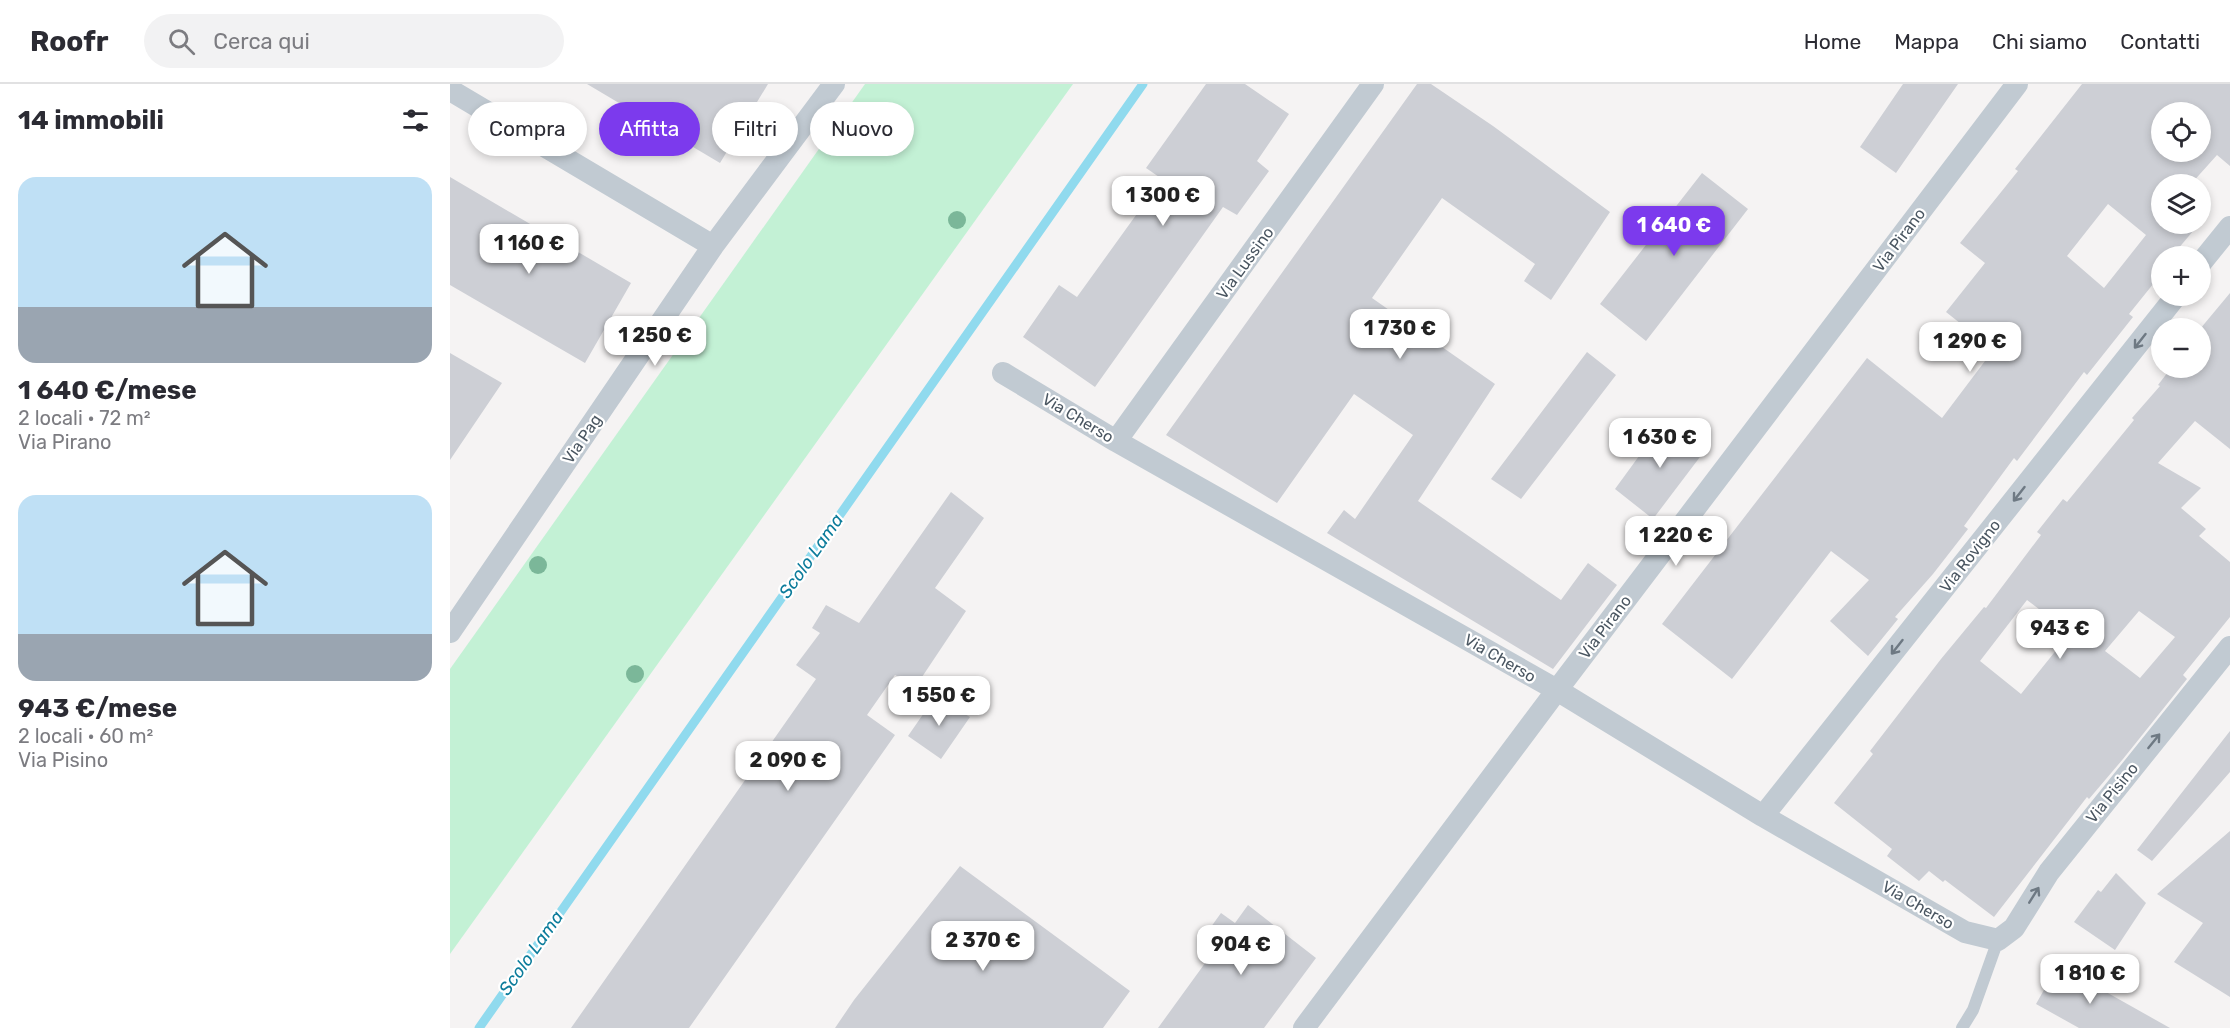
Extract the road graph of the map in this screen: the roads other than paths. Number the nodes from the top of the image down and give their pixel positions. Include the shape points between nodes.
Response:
1 (834, 84) edge
2 (1373, 84) edge
3 (2017, 84) edge
4 (450, 90) edge
5 (2230, 227) edge
6 (713, 246) junction
7 (2211, 250) edge
8 (2168, 306) edge
9 (1003, 373) dead end
10 (1116, 441) junction
11 (450, 632) edge
12 (2230, 647) edge
13 (1557, 690) junction
14 (1764, 816) junction
15 (1998, 940) junction
16 (1304, 1028) edge
17 (1962, 1028) edge

1 - 6 street, Via Pag
2 - 10 street, Via Lussino
3 - 13 street, Via Pirano
4 - 6 street
5 - 7 street
6 - 11 street, Via Pag
8 -> 14 street, Via Rovigno
9 - 10 street, Via Cherso
10 - 13 street, Via Cherso
15 -> 12 street, Via Pisino via 2014,928 2049,872
13 - 14 street, Via Cherso
13 - 16 street, Via Pirano
14 - 15 street, Via Cherso via 1965,932
15 - 17 lane via 1973,1010

